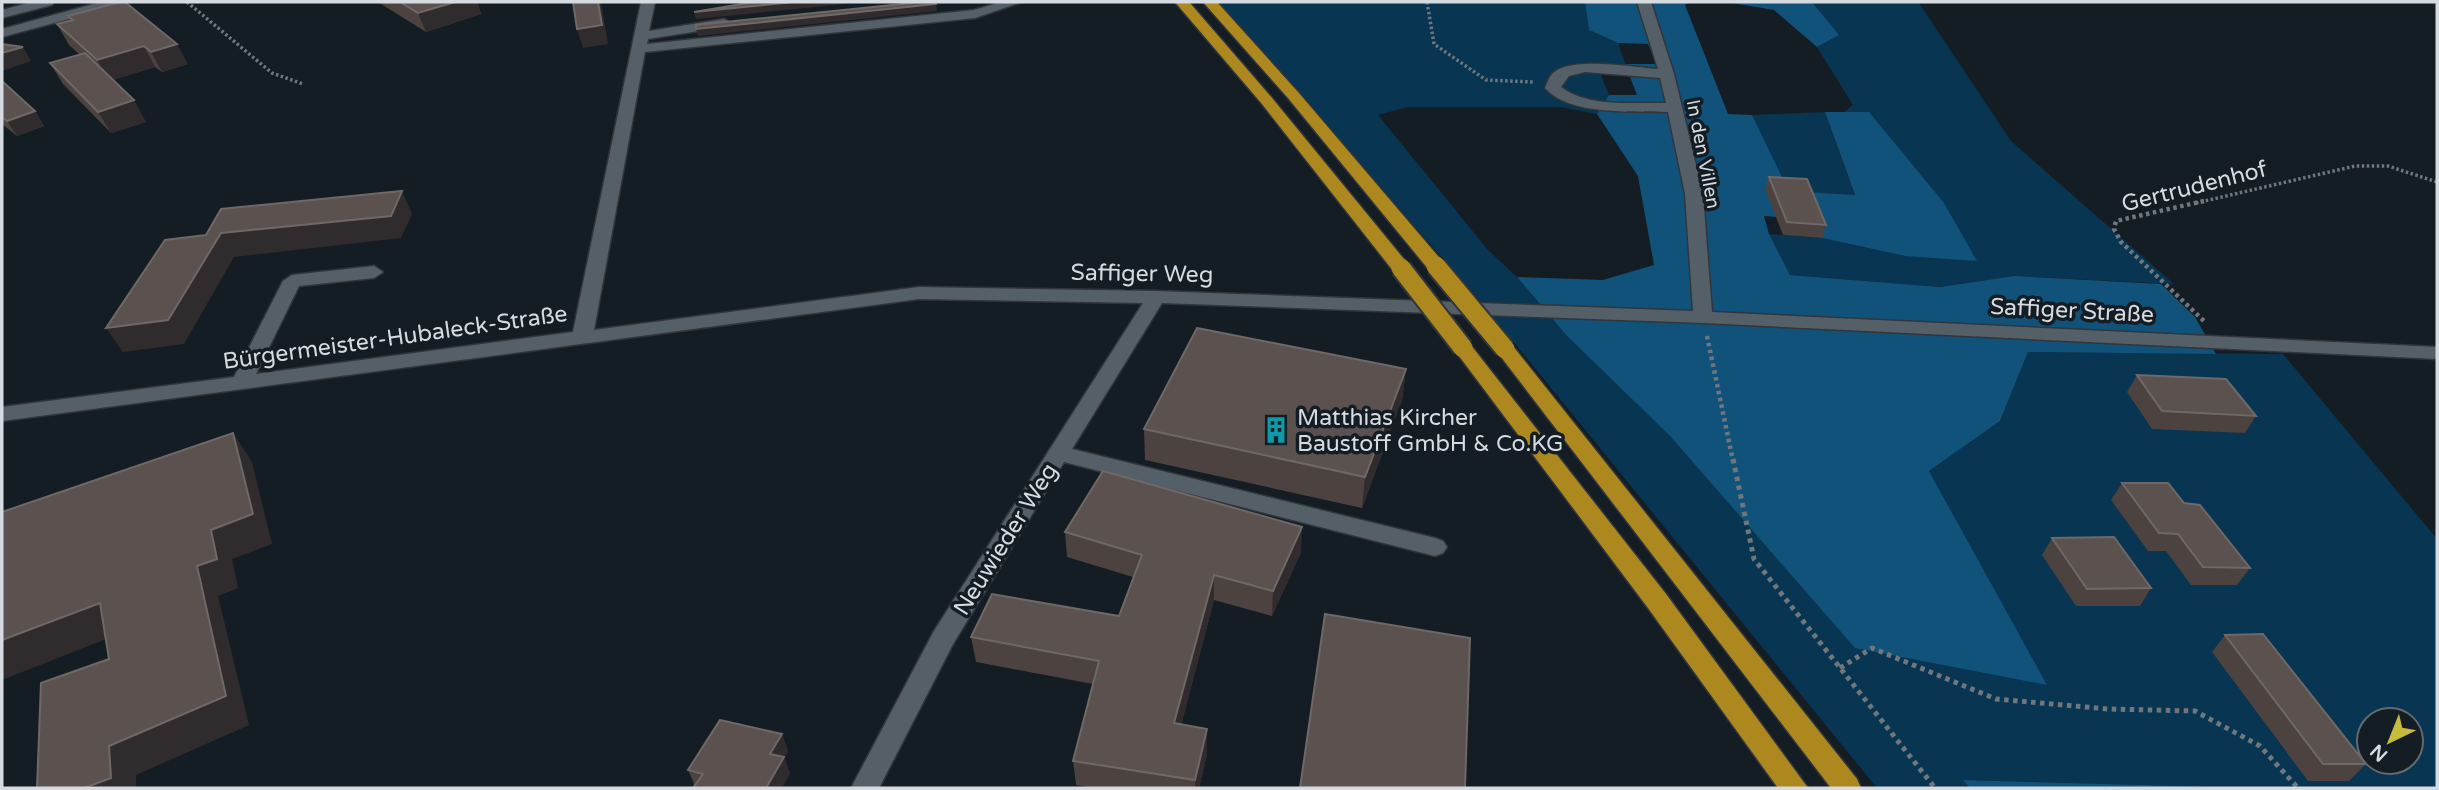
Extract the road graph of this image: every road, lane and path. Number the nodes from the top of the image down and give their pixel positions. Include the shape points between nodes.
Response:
1 (47, 2) edge
2 (116, 2) edge
3 (187, 2) edge
4 (648, 2) edge
5 (1015, 2) edge
6 (1182, 2) edge
7 (1210, 2) edge
8 (1427, 2) edge
9 (1644, 2) edge
10 (2, 14) edge
11 (733, 22) edge
12 (2, 33) edge
13 (638, 43) junction
14 (1667, 74) junction
15 (1553, 83) junction
16 (303, 84) dead end
17 (1674, 108) junction
18 (2437, 182) edge
19 (374, 272) dead end
20 (1156, 297) junction
21 (1703, 317) junction
22 (582, 338) junction
23 (2219, 342) junction
24 (2437, 353) edge
25 (242, 383) junction
26 (2, 414) edge
27 (1058, 453) junction
28 (1435, 547) dead end
29 (1840, 668) junction
30 (865, 788) edge
31 (1794, 788) edge
32 (1847, 788) edge
33 (1936, 788) edge
34 (2298, 788) edge

1 - 10 street
2 - 12 street
3 - 16 path via 272,73
4 - 13 street, Bürgermeister-Hubaleck-Straße
5 - 13 street via 975,14
6 - 31 highway, bridge via 1401,268
7 - 32 highway, bridge via 1505,349
8 - 15 path via 1434,44 1486,80
9 - 14 street, In den Villen
11 - 13 street via 692,26
13 - 22 street, Bürgermeister-Hubaleck-Straße
14 - 15 street via 1585,68 1564,72
14 - 17 street, In den Villen
15 - 17 street via 1555,92 1579,101
17 - 21 street, In den Villen via 1694,194
18 - 23 path, Gertrudenhof via 2388,166 2355,166 2116,221 2114,229 2121,242 2202,317
19 - 25 street via 292,281
20 - 21 street, Saffiger Weg
20 - 22 street, Saffiger Weg via 919,293
20 - 27 street, Neuwieder Weg
21 - 23 street, Saffiger Straße
21 - 29 path via 1754,559
22 - 25 street, Bürgermeister-Hubaleck-Straße
23 - 24 street, Saffiger Straße
25 - 26 street, Bürgermeister-Hubaleck-Straße
27 - 28 street
27 - 30 street, Neuwieder Weg via 943,638
29 - 33 path
29 - 34 path via 1872,648 1996,699 2195,711 2260,746

